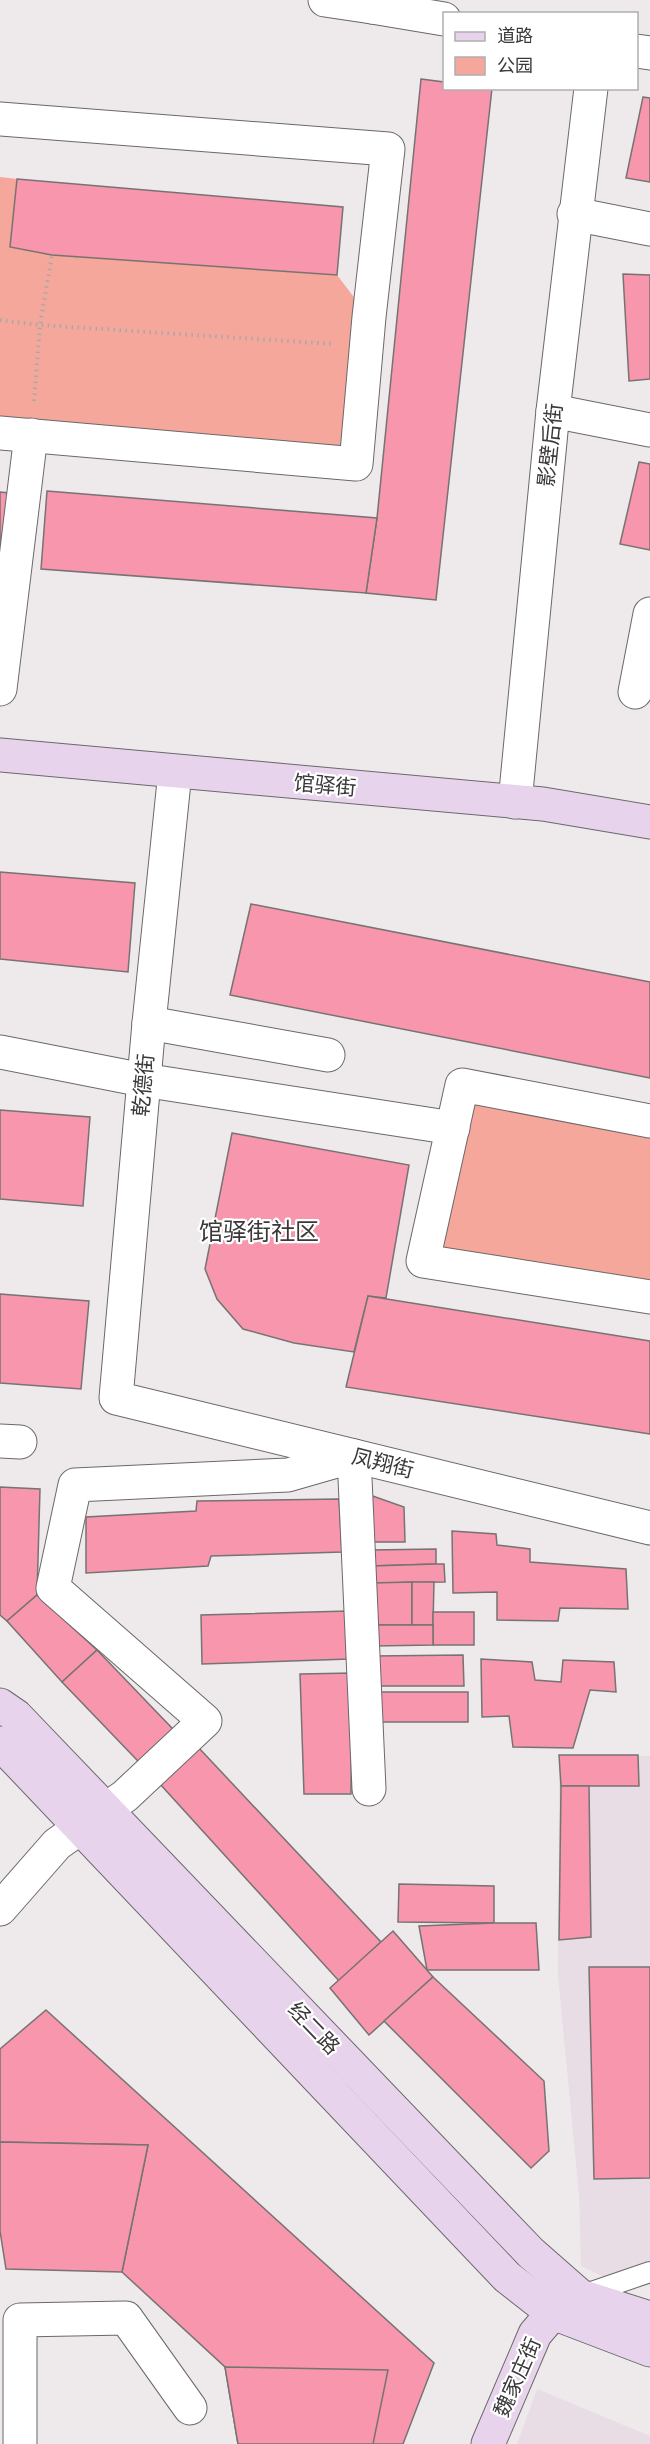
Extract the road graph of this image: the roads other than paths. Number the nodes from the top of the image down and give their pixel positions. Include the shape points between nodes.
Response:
1 (326, 0) edge
2 (373, 4) edge
3 (443, 19) edge
4 (591, 90) edge
5 (0, 119) edge
6 (574, 214) junction
7 (650, 229) edge
8 (553, 411) junction
9 (650, 430) edge
10 (15, 434) edge
11 (650, 614) edge
12 (0, 689) edge
13 (635, 692) dead end
14 (0, 754) edge
15 (175, 772) junction
16 (515, 802) junction
17 (650, 822) edge
18 (148, 1023) junction
19 (0, 1052) edge
20 (328, 1055) dead end
21 (143, 1080) junction
22 (650, 1120) edge
23 (453, 1128) junction
24 (650, 1297) edge
25 (116, 1398) joint
26 (354, 1456) junction
27 (650, 1528) edge
28 (0, 1705) edge
29 (0, 1743) edge
30 (369, 1789) dead end
31 (93, 1818) junction
32 (0, 1910) edge
33 (650, 2272) edge
34 (580, 2296) junction
35 (553, 2313) junction
36 (650, 2318) edge
37 (10, 2320) edge
38 (650, 2350) edge
39 (190, 2408) dead end
40 (20, 2444) edge
41 (488, 2444) edge

1 - 2 street
2 - 3 street
4 - 6 street, 影壁后街
5 - 10 street via 388,149 356,465
6 - 7 street
6 - 8 street, 影壁后街
8 - 9 street
8 - 16 street, 影壁后街
10 - 12 street
11 - 13 street
14 - 15 street, 馆驿街
15 - 16 street, 馆驿街
15 - 18 street, 乾德街
16 - 17 street, 馆驿街
18 - 20 street
18 - 21 street, 乾德街
19 - 21 street
21 - 23 street
21 - 25 street, 乾德街
22 - 23 street via 462,1085
23 - 24 street via 423,1261
25 - 26 street, 凤翔街
26 - 27 street, 凤翔街
26 - 30 street
26 - 31 street via 288,1475 75,1485 53,1588 205,1720
28 - 31 street, 经二路 via 16,1716
29 - 31 street, 经二路
31 - 32 street via 57,1844
31 - 34 street, 经二路 via 531,2253
31 - 35 street, 经二路 via 507,2277
33 - 34 lane
34 - 36 street, 经二路
35 - 38 street, 经二路
35 - 41 street, 魏家庄街 via 535,2334
37 - 39 street via 126,2318
37 - 40 street

